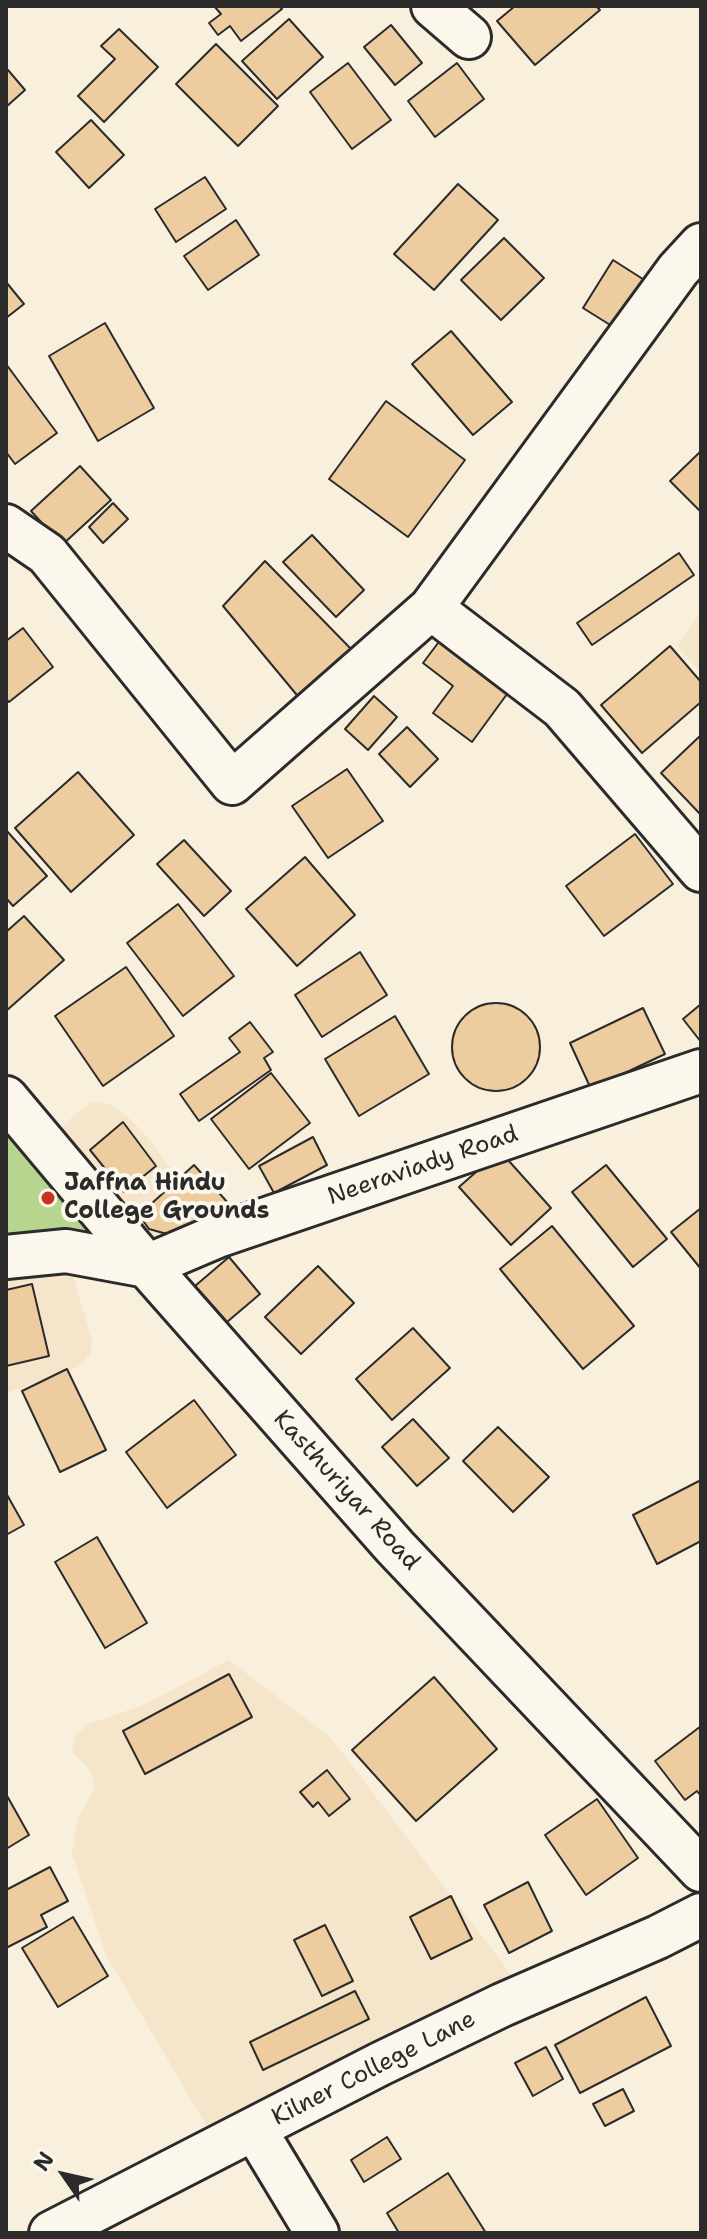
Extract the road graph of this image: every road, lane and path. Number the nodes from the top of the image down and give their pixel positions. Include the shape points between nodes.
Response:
1 (433, 6) edge
2 (469, 37) dead end
3 (701, 245) edge
4 (6, 526) edge
5 (431, 608) junction
6 (701, 870) edge
7 (701, 1071) edge
8 (6, 1098) edge
9 (6, 1257) edge
10 (147, 1266) junction
11 (701, 1870) edge
12 (701, 1915) edge
13 (255, 2130) junction
14 (51, 2233) edge
15 (317, 2233) edge

1 - 2 street
3 - 5 street
4 - 5 street via 47,554 232,783
5 - 6 street via 562,708
7 - 10 street, Neeraviady Road via 220,1235
8 - 10 street, Kasthuriyar Road
9 - 10 street via 66,1251
10 - 11 street, Kasthuriyar Road via 395,1547
12 - 13 street, Kilner College Lane via 502,2005
13 - 14 street, Kilner College Lane
13 - 15 street

